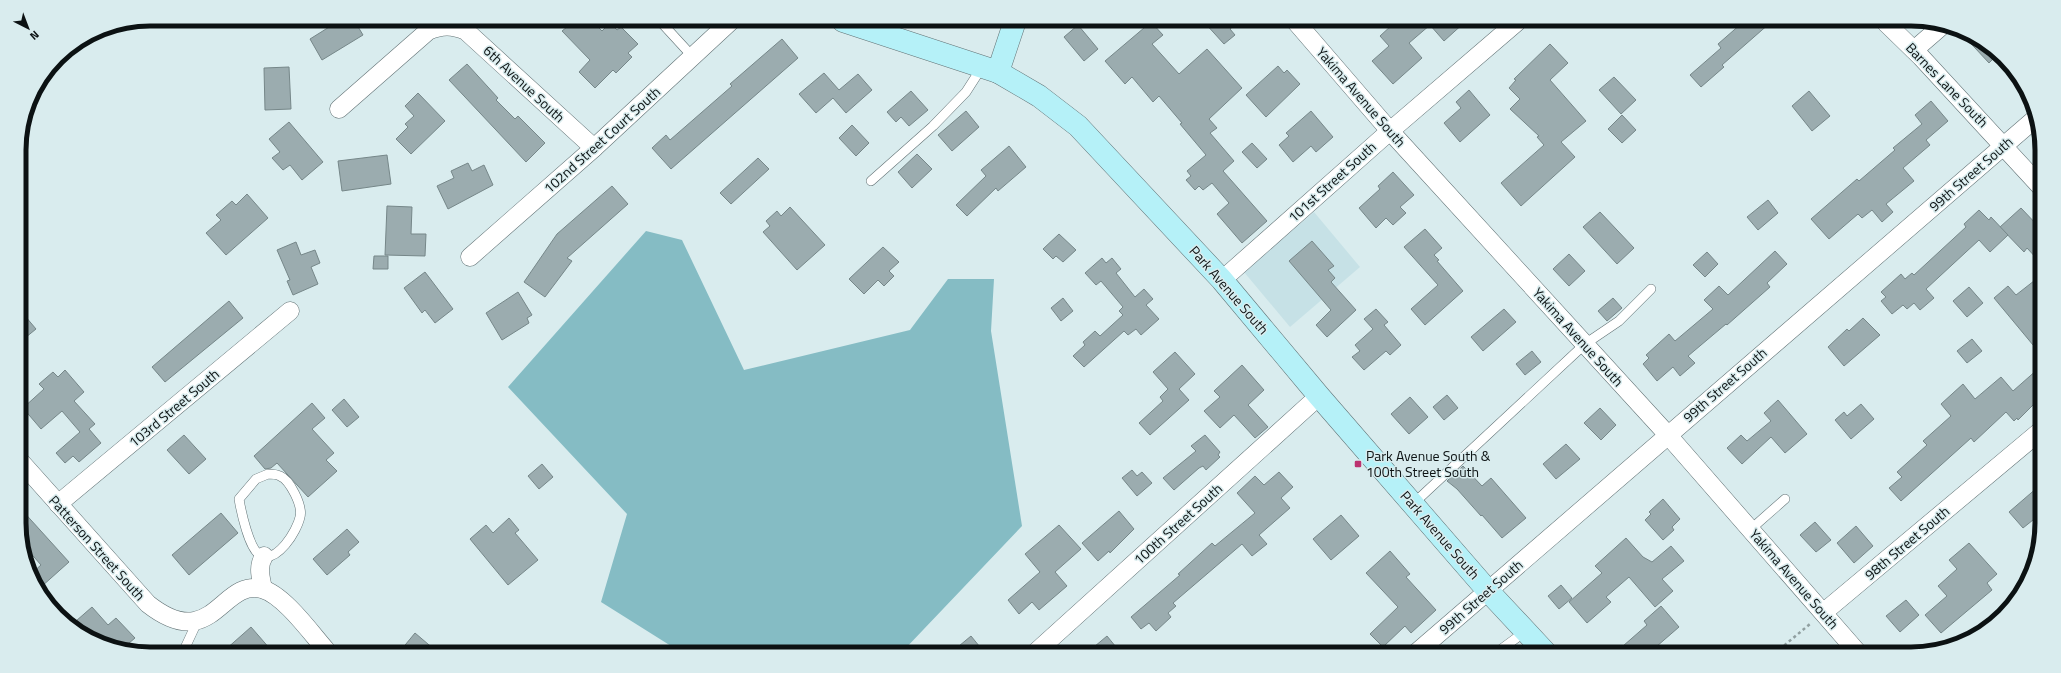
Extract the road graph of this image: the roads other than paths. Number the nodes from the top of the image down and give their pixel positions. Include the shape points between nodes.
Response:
1 (439, 26) edge
2 (453, 26) edge
3 (665, 26) edge
4 (726, 26) edge
5 (858, 26) edge
6 (1012, 26) edge
7 (1299, 26) edge
8 (1512, 26) edge
9 (1889, 26) edge
10 (1938, 29) edge
11 (1914, 50) junction
12 (693, 57) junction
13 (990, 69) junction
14 (339, 109) dead end
15 (2032, 122) edge
16 (1390, 131) junction
17 (2004, 145) junction
18 (594, 148) junction
19 (2035, 180) edge
20 (871, 181) dead end
21 (470, 257) dead end
22 (1222, 280) junction
23 (1651, 289) dead end
24 (290, 311) dead end
25 (1585, 344) junction
26 (1319, 396) junction
27 (1668, 434) junction
28 (2035, 436) edge
29 (26, 468) edge
30 (1785, 499) dead end
31 (58, 504) junction
32 (1412, 504) junction
33 (1751, 529) junction
34 (264, 556) junction
35 (263, 589) junction
36 (1489, 592) junction
37 (1824, 612) junction
38 (190, 621) junction
39 (1526, 632) junction
40 (185, 647) edge
41 (323, 647) edge
42 (1042, 647) edge
43 (1422, 647) edge
44 (1505, 647) edge
45 (1540, 647) edge
46 (1853, 647) edge

1 - 14 street, 6th Avenue South via 428,31
2 - 18 street, 6th Avenue South via 466,31
3 - 12 lane
4 - 12 street, 102nd Street Court South
5 - 13 main road, Park Avenue South
6 - 13 main road
7 - 16 street, Yakima Avenue South
8 - 16 street, 101st Street South
9 - 11 street, Barnes Lane South
10 - 11 street
11 - 17 street, Barnes Lane South
12 - 18 street, 102nd Street Court South
13 - 20 lane
13 - 22 main road, Park Avenue South via 1039,96 1078,126
15 - 17 street, 99th Street South
16 - 22 street, 101st Street South
16 - 25 street, Yakima Avenue South
17 - 19 street, Barnes Lane South
17 - 27 street, 99th Street South
18 - 21 street, 102nd Street Court South
22 - 26 main road, Park Avenue South
23 - 25 lane via 1619,321
24 - 31 street, 103rd Street South
25 - 27 street, Yakima Avenue South
25 - 32 lane
26 - 32 main road, Park Avenue South
26 - 42 street, 100th Street South
27 - 33 street, Yakima Avenue South
27 - 36 street, 99th Street South
28 - 37 street, 98th Street South
29 - 31 street, Patterson Street South
30 - 33 lane
31 - 38 street, Patterson Street South via 148,604 168,617
32 - 36 main road, Park Avenue South
33 - 37 street, Yakima Avenue South
34 - 34 lane via 275,554 285,545 294,533 301,516 299,501 290,486 280,476 268,474 256,479 239,499 251,543 258,555
34 - 35 street via 260,568
35 - 38 street via 243,590 210,614
35 - 41 street via 287,606
36 - 39 main road, Park Avenue South
36 - 43 street, 99th Street South
37 - 46 street, Yakima Avenue South
38 - 40 lane
39 - 44 lane
39 - 45 main road, Park Avenue South

